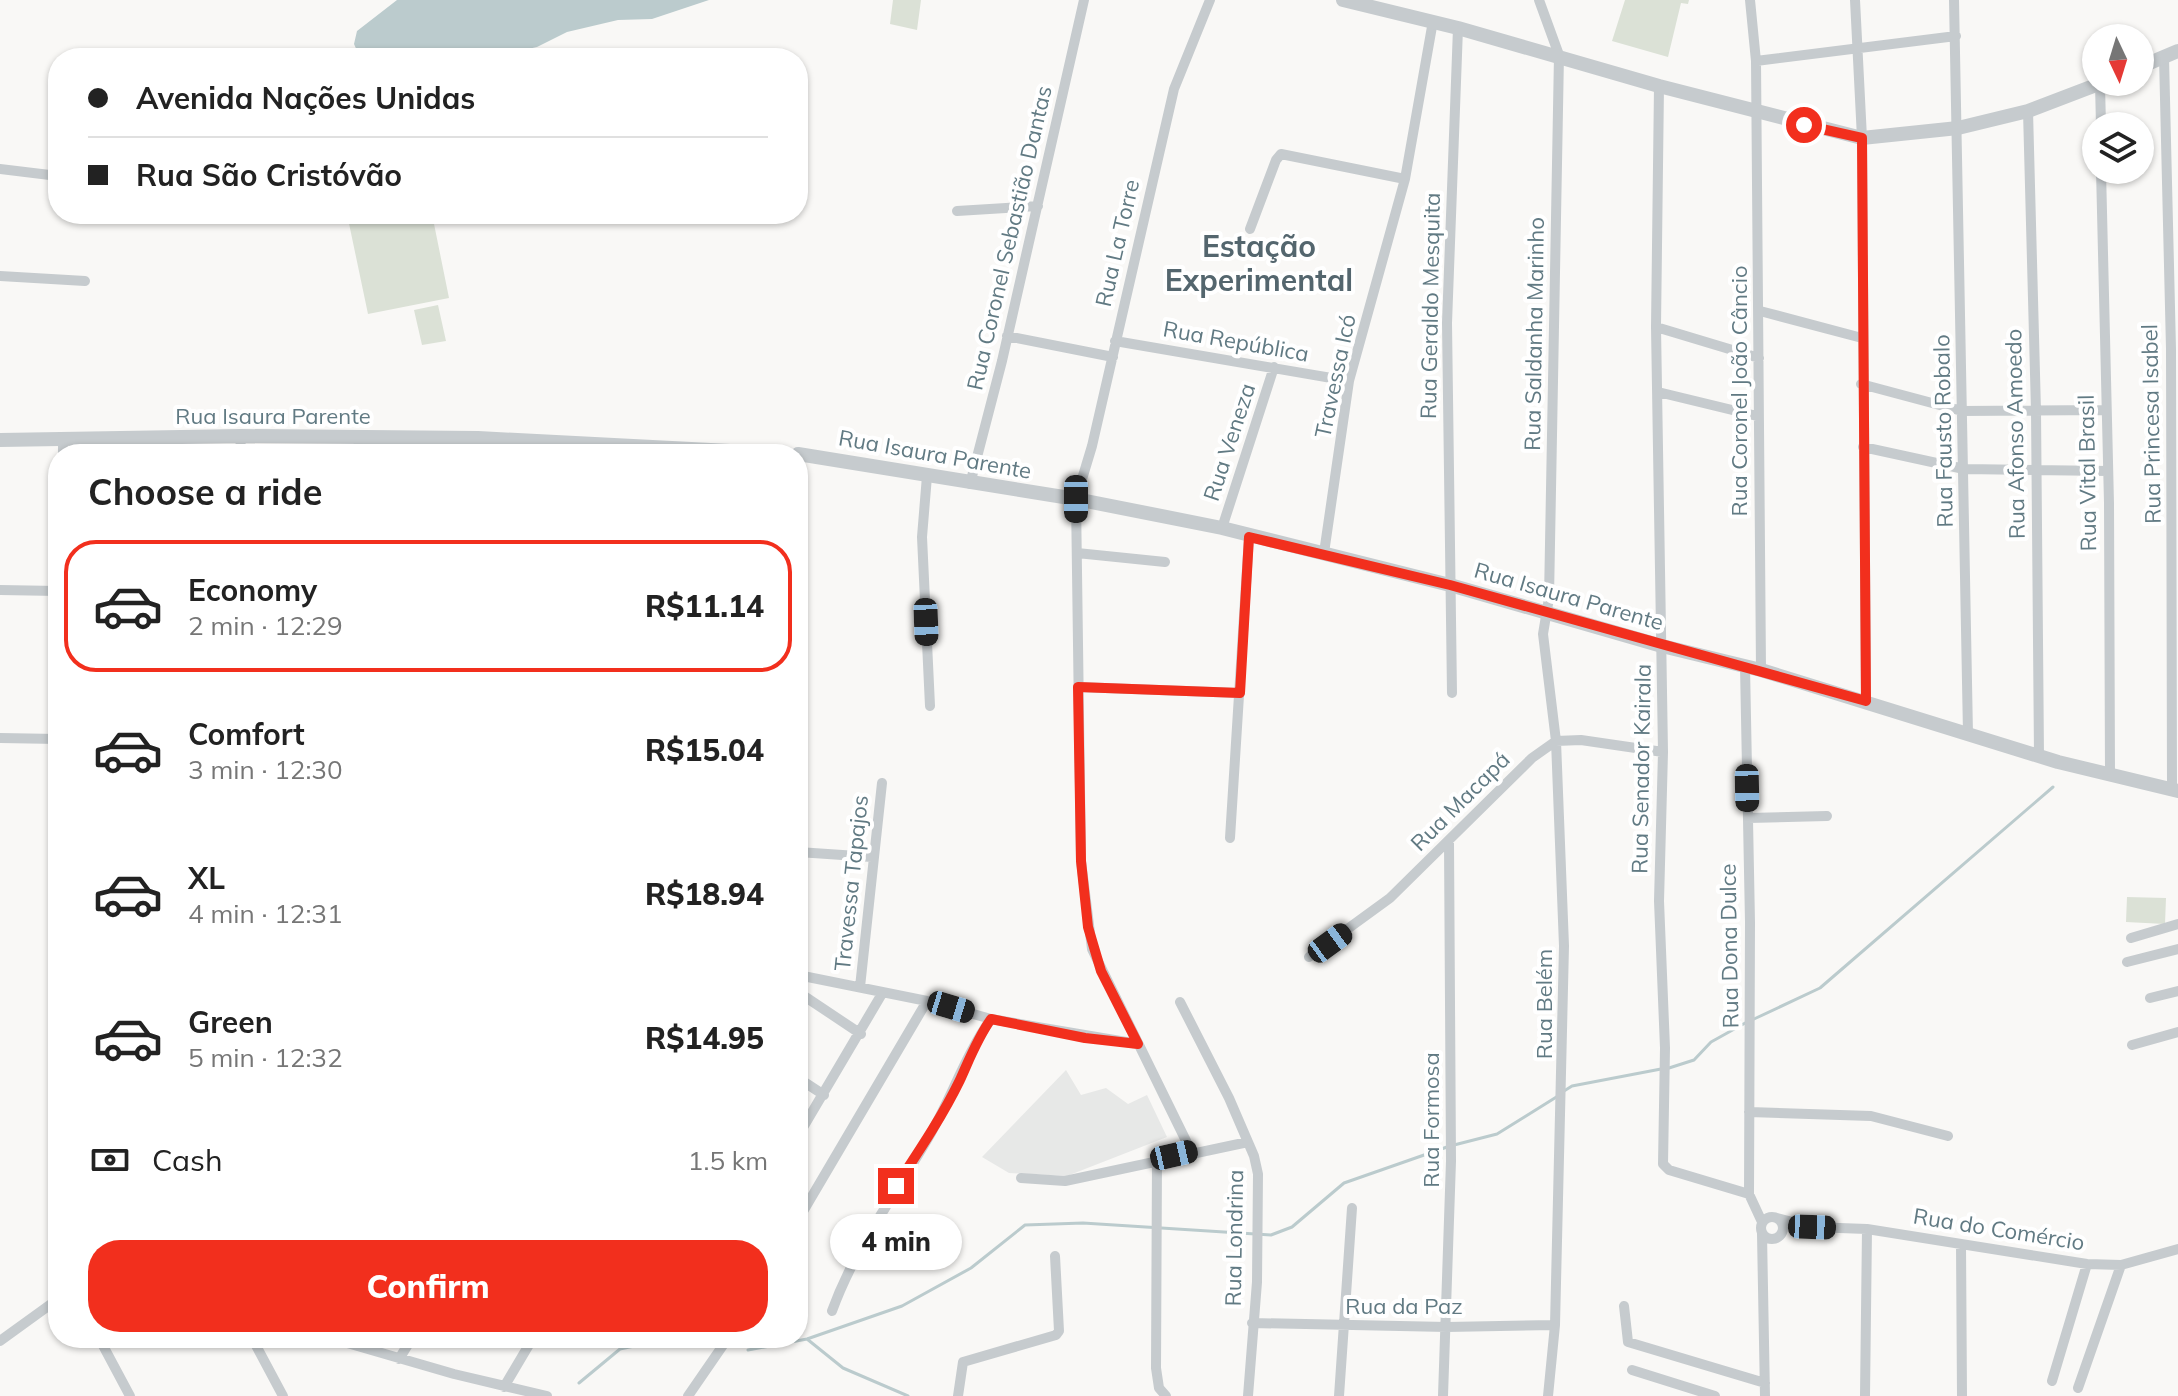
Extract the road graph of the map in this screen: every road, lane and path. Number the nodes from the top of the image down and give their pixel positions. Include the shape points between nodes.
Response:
1 (1084, 0) edge
2 (1210, 0) edge
3 (1347, 0) edge
4 (1539, 0) edge
5 (1750, 0) edge
6 (1855, 0) edge
7 (1954, 0) edge
8 (1433, 21) junction
9 (1458, 28) junction
10 (1956, 36) junction
11 (1858, 49) junction
12 (2171, 54) edge
13 (1559, 55) junction
14 (1756, 61) junction
15 (1659, 86) junction
16 (2082, 91) edge
17 (2028, 111) junction
18 (1756, 112) junction
19 (1958, 128) junction
20 (1862, 138) junction
21 (0, 169) edge
22 (48, 175) edge
23 (1405, 179) junction
24 (2101, 184) edge
25 (1038, 206) junction
26 (957, 211) dead end
27 (1250, 229) dead end
28 (0, 276) edge
29 (85, 281) dead end
30 (1760, 311) junction
31 (1656, 327) junction
32 (1007, 336) junction
33 (1862, 338) junction
34 (1115, 341) junction
35 (1113, 357) junction
36 (1759, 358) junction
37 (1274, 367) junction
38 (1349, 381) junction
39 (1861, 384) junction
40 (1658, 392) junction
41 (2106, 410) junction
42 (1962, 411) junction
43 (2036, 411) junction
44 (1757, 416) junction
45 (241, 436) junction
46 (0, 440) edge
47 (143, 444) edge
48 (241, 444) edge
49 (335, 444) edge
50 (388, 444) edge
51 (526, 444) edge
52 (48, 445) edge
53 (1863, 447) junction
54 (808, 456) edge
55 (1964, 469) junction
56 (2108, 471) junction
57 (2036, 472) junction
58 (927, 476) junction
59 (970, 484) junction
60 (1076, 499) junction
61 (1222, 528) junction
62 (1249, 537) junction
63 (1077, 553) junction
64 (1324, 553) junction
65 (1165, 562) dead end
66 (1450, 585) junction
67 (0, 590) edge
68 (48, 591) edge
69 (1547, 613) junction
70 (1662, 646) junction
71 (1745, 666) junction
72 (1761, 670) junction
73 (1078, 687) junction
74 (1240, 693) junction
75 (1452, 693) dead end
76 (1866, 701) junction
77 (930, 706) dead end
78 (1968, 734) junction
79 (0, 738) edge
80 (48, 739) edge
81 (1556, 741) junction
82 (1663, 752) junction
83 (2039, 756) junction
84 (2110, 776) junction
85 (882, 783) dead end
86 (2175, 791) edge
87 (1827, 816) dead end
88 (1748, 818) junction
89 (1230, 838) dead end
90 (1449, 843) junction
91 (808, 853) edge
92 (872, 857) junction
93 (2178, 924) edge
94 (2131, 938) dead end
95 (2178, 949) edge
96 (1309, 957) dead end
97 (2127, 962) dead end
98 (808, 977) edge
99 (860, 987) junction
100 (2178, 991) edge
101 (883, 992) junction
102 (2150, 998) dead end
103 (808, 999) edge
104 (927, 1001) junction
105 (1180, 1002) dead end
106 (991, 1019) junction
107 (2178, 1032) edge
108 (861, 1034) junction
109 (1138, 1044) junction
110 (2132, 1045) dead end
111 (808, 1085) edge
112 (824, 1095) junction
113 (1749, 1112) junction
114 (808, 1120) edge
115 (1948, 1136) dead end
116 (1248, 1142) junction
117 (1191, 1151) junction
118 (1157, 1160) junction
119 (1021, 1178) dead end
120 (1749, 1194) junction
121 (808, 1203) edge
122 (1352, 1208) dead end
123 (1777, 1218) junction
124 (1812, 1227) junction
125 (1762, 1228) junction
126 (1867, 1229) junction
127 (1780, 1235) junction
128 (1961, 1244) junction
129 (2178, 1249) edge
130 (1055, 1256) dead end
131 (2087, 1264) junction
132 (2121, 1265) junction
133 (1763, 1267) junction
134 (48, 1306) edge
135 (1624, 1306) dead end
136 (832, 1311) dead end
137 (1252, 1323) junction
138 (1555, 1325) junction
139 (1343, 1326) junction
140 (1447, 1327) junction
141 (0, 1341) edge
142 (104, 1348) edge
143 (257, 1348) edge
144 (363, 1348) edge
145 (406, 1348) edge
146 (527, 1348) edge
147 (721, 1348) edge
148 (399, 1359) junction
149 (1632, 1370) dead end
150 (2052, 1381) dead end
151 (1765, 1383) junction
152 (504, 1387) junction
153 (2078, 1388) dead end
154 (130, 1396) edge
155 (283, 1396) edge
156 (547, 1396) edge
157 (688, 1396) edge
158 (958, 1396) edge
159 (1166, 1396) edge
160 (1248, 1396) edge
161 (1339, 1396) edge
162 (1443, 1396) edge
163 (1548, 1396) edge
164 (1715, 1396) edge
165 (1765, 1396) edge
166 (1865, 1396) edge
167 (1962, 1396) edge

1 - 25 street, Rua Coronel Sebastião Dantas
2 - 34 street, Rua La Torre via 1177,80
3 - 8 street
4 - 13 street
5 - 14 street, Rua Coronel João Câncio
6 - 11 street
7 - 10 street, Rua Fausto Robalo
8 - 9 street
8 - 23 street, Travessa Icó
9 - 13 street
9 - 66 street, Rua Geraldo Mesquita via 1447,323
10 - 11 street
10 - 19 street, Rua Fausto Robalo
11 - 14 street
11 - 20 street
12 - 86 street, Rua Princesa Isabel
13 - 15 street
13 - 69 street, Rua Saldanha Marinho
14 - 18 street, Rua Coronel João Câncio
15 - 18 street
15 - 31 street, Rua Senador Kairala
16 - 17 street
17 - 19 street
17 - 43 street, Rua Afonso Amoedo
18 - 20 street
18 - 30 street, Rua Coronel João Câncio
19 - 20 street
19 - 42 street, Rua Fausto Robalo
20 - 33 street
21 - 22 street
23 - 27 street via 1281,154
23 - 38 street, Travessa Icó
24 - 41 street, Rua Vital Brasil
25 - 26 street
25 - 32 street, Rua Coronel Sebastião Dantas
28 - 29 street
30 - 33 street
30 - 36 street, Rua Coronel João Câncio
31 - 36 street
31 - 40 street, Rua Senador Kairala
32 - 35 street
32 - 59 street, Rua Coronel Sebastião Dantas
33 - 39 street
34 - 35 street, Rua La Torre
34 - 37 street, Rua República
35 - 60 street, Rua La Torre
36 - 44 street, Rua Coronel João Câncio
37 - 38 street, Rua República
37 - 61 street, Rua Veneza
38 - 64 street, Travessa Icó
39 - 42 street
39 - 53 street
40 - 44 street
40 - 70 street, Rua Senador Kairala
41 - 43 street
41 - 56 street, Rua Vital Brasil
42 - 43 street
42 - 55 street, Rua Fausto Robalo
43 - 57 street, Rua Afonso Amoedo
44 - 72 street, Rua Coronel João Câncio
45 - 47 street, Rua Isaura Parente
45 - 48 street
45 - 49 street, Rua Isaura Parente
46 - 52 street, Rua Isaura Parente
50 - 51 street, Rua Isaura Parente via 478,438
53 - 55 street
53 - 76 street
54 - 58 street, Rua Isaura Parente
55 - 57 street
55 - 78 street, Rua Fausto Robalo
56 - 57 street
56 - 84 street, Rua Vital Brasil
57 - 83 street, Rua Afonso Amoedo
58 - 59 street, Rua Isaura Parente
58 - 77 street via 922,537
59 - 60 street, Rua Isaura Parente
60 - 61 street, Rua Isaura Parente
60 - 63 street, Rua La Torre
61 - 62 street, Rua Isaura Parente
62 - 64 street, Rua Isaura Parente
62 - 74 street
63 - 65 street
63 - 73 street, Rua La Torre
64 - 66 street, Rua Isaura Parente
66 - 69 street, Rua Isaura Parente
66 - 75 street, Rua Geraldo Mesquita
67 - 68 street
69 - 70 street, Rua Isaura Parente
69 - 81 street, Rua Belém via 1543,634
70 - 71 street, Rua Isaura Parente
70 - 82 street, Rua Senador Kairala
71 - 72 street, Rua Isaura Parente
71 - 88 street, Rua Dona Dulce
72 - 76 street, Rua Isaura Parente
73 - 74 street
73 - 109 street, Rua La Torre via 1081,861 1088,927 1101,971
74 - 89 street
76 - 78 street, Rua Isaura Parente
78 - 83 street, Rua Isaura Parente
79 - 80 street
81 - 82 street
81 - 90 street, Rua Macapá via 1532,758
81 - 138 street, Rua Belém via 1563,857 1564,1084
82 - 120 street, Rua Senador Kairala via 1663,1164
83 - 84 street, Rua Isaura Parente
84 - 86 street, Rua Isaura Parente
85 - 92 street, Travessa Tapajos
87 - 88 street
88 - 113 street, Rua Dona Dulce
90 - 96 street, Rua Macapá via 1390,898
90 - 140 street, Rua Formosa
91 - 92 street
92 - 99 street, Travessa Tapajos
93 - 94 street
95 - 97 street
98 - 99 street
99 - 101 street
100 - 102 street
101 - 104 street
101 - 108 street
103 - 108 street
104 - 106 street
104 - 121 street
105 - 116 street, Rua Londrina
106 - 109 street
106 - 136 street via 929,1137 860,1245
107 - 110 street
108 - 112 street
109 - 117 street, Rua La Torre
111 - 112 street
112 - 114 street
113 - 115 street via 1871,1116
113 - 120 street, Rua Dona Dulce
116 - 117 street
116 - 137 street, Rua Londrina via 1258,1174
117 - 118 street
118 - 119 street via 1065,1181
118 - 159 street via 1157,1382
120 - 125 street, Rua Dona Dulce
122 - 139 street
123 - 124 street, Rua do Comércio
123 - 125 street via 1770,1217
123 - 127 street via 1783,1225
124 - 126 street, Rua do Comércio
124 - 127 street, Rua do Comércio
125 - 127 street via 1767,1238
125 - 133 street
126 - 128 street, Rua do Comércio
126 - 166 street
127 - 133 street
128 - 131 street, Rua do Comércio
128 - 167 street
129 - 132 street, Rua do Comércio
130 - 158 street via 1061,1326 1056,1335 963,1362
131 - 132 street, Rua do Comércio
131 - 150 street
132 - 153 street
133 - 151 street
134 - 141 street
135 - 151 street via 1628,1342
137 - 139 street, Rua da Paz
137 - 160 street, Rua Londrina
138 - 140 street, Rua da Paz
138 - 163 street, Rua Belém
139 - 140 street, Rua da Paz
139 - 161 street
140 - 162 street, Rua Formosa
142 - 154 street
143 - 155 street
144 - 148 street
145 - 148 street
146 - 152 street
147 - 157 street
148 - 152 street
149 - 164 street
151 - 165 street
152 - 156 street

